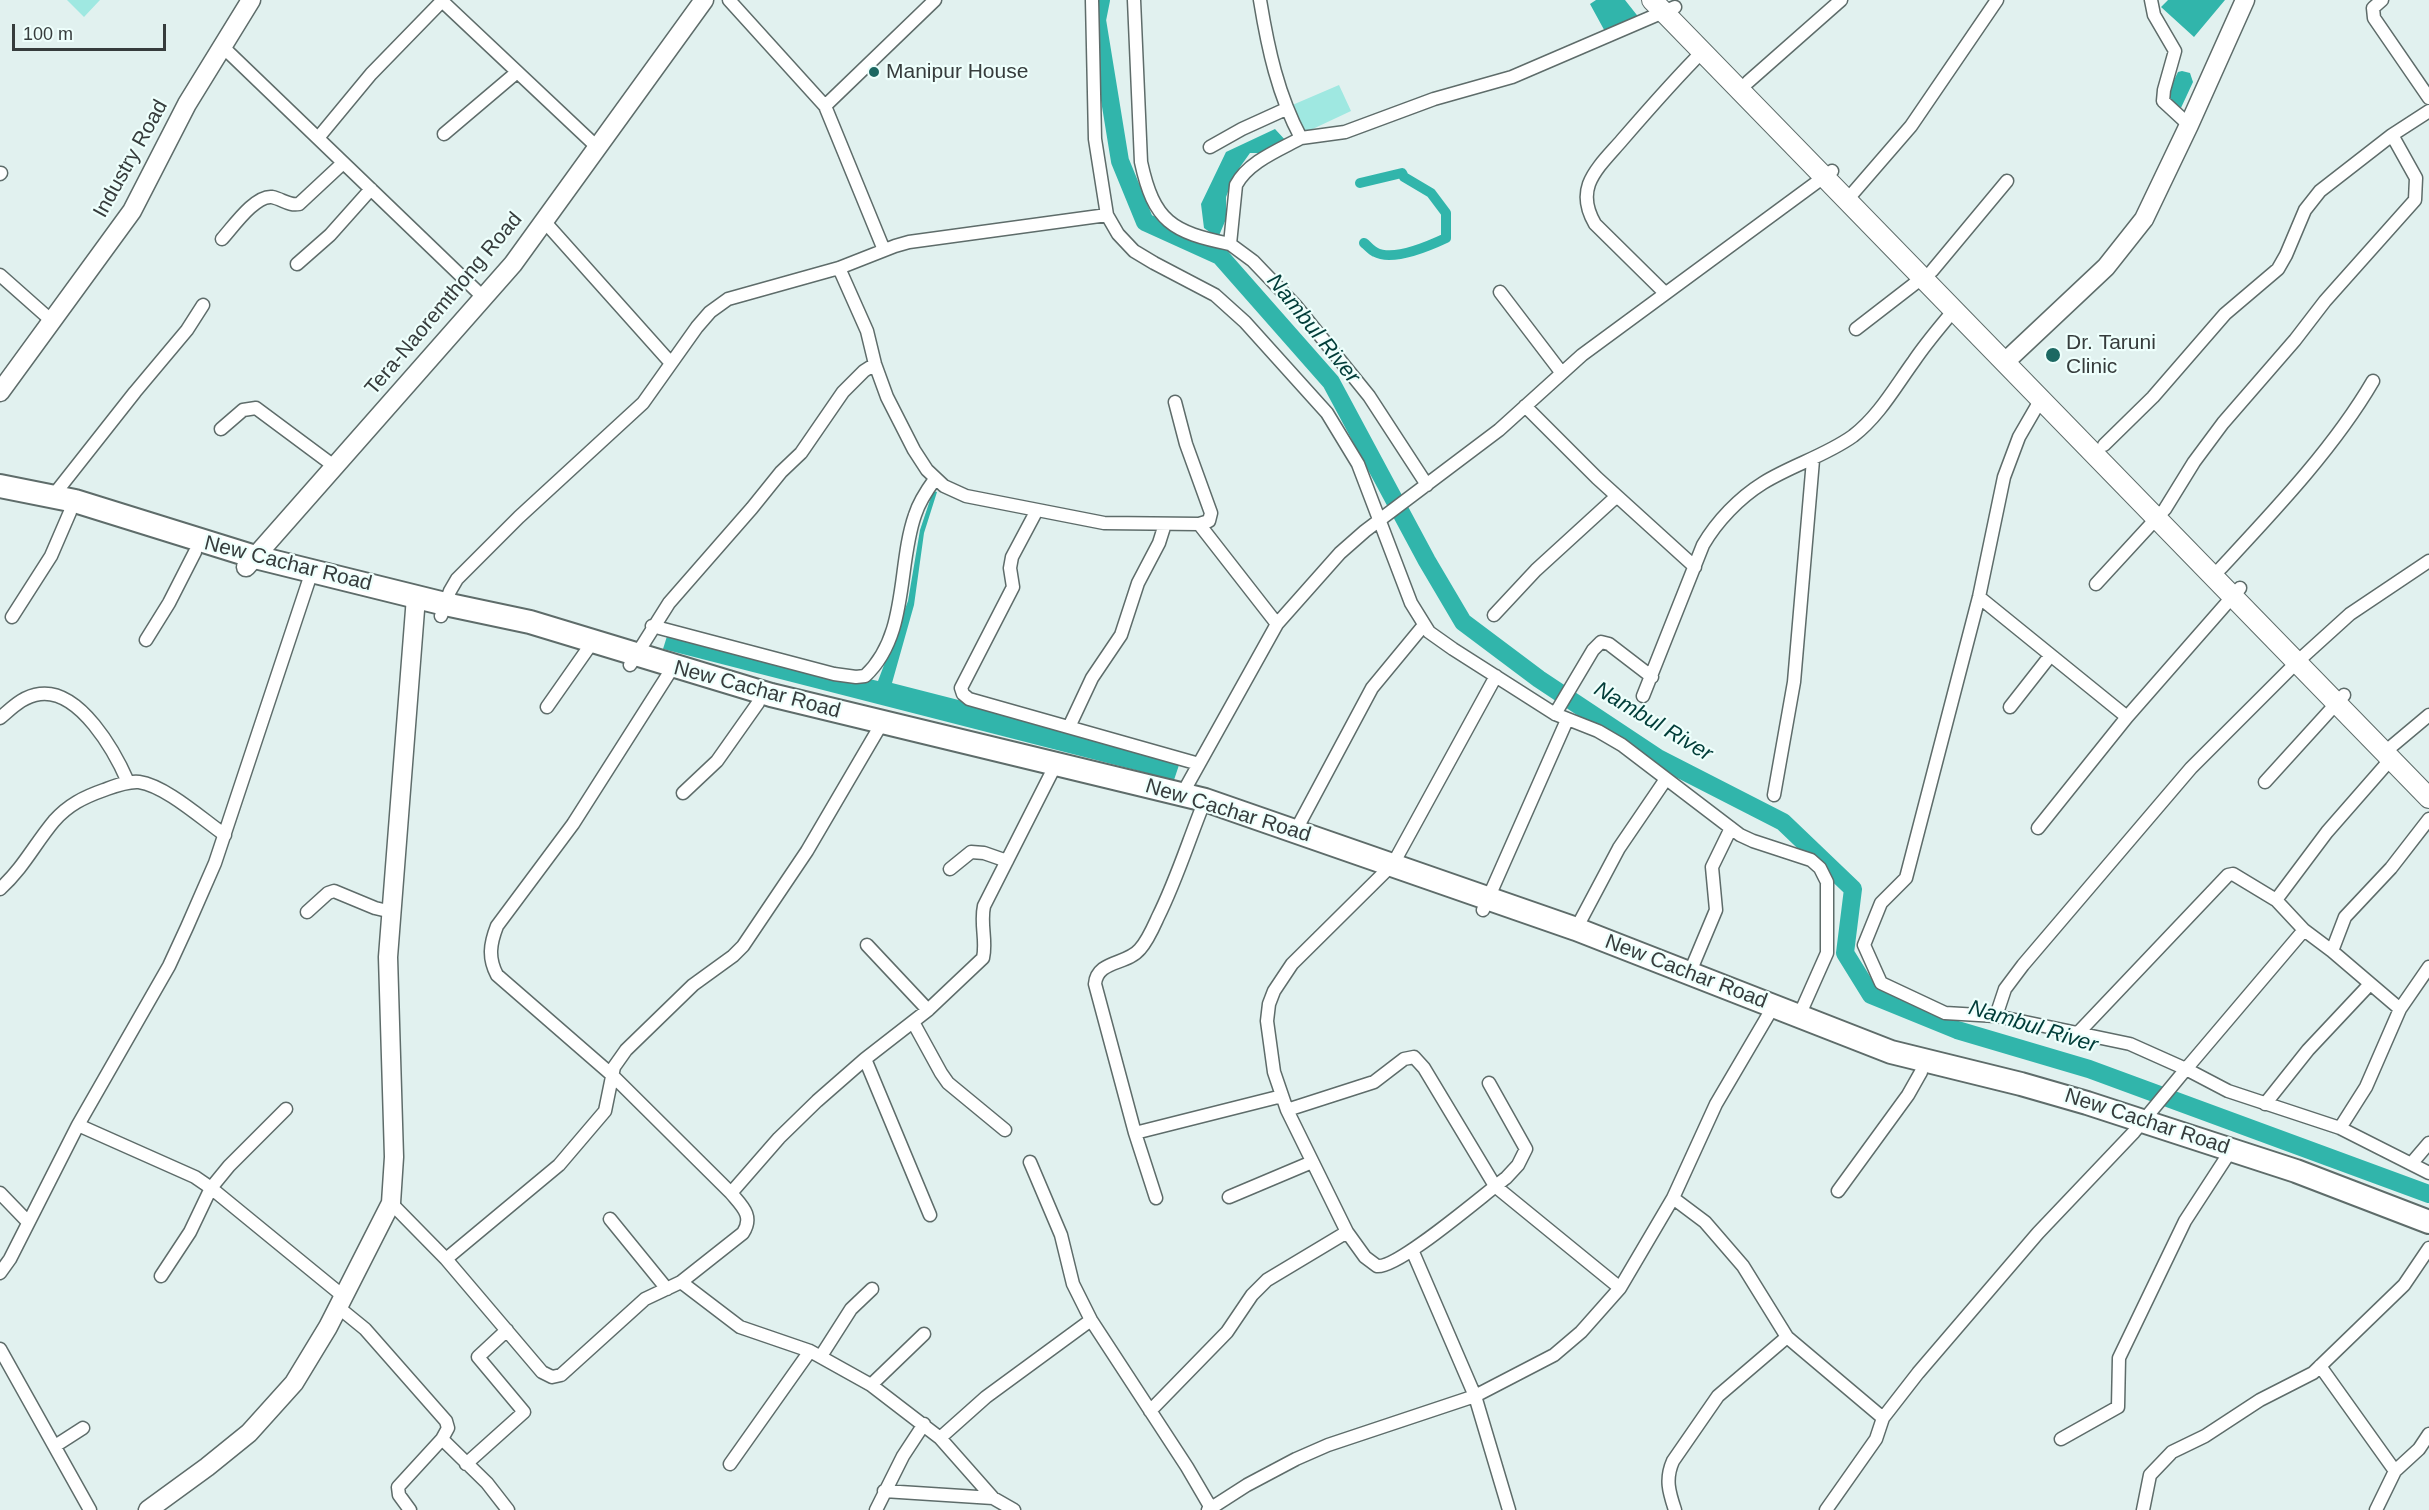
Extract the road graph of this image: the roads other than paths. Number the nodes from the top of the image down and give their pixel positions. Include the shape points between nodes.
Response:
1 (251, 0) edge
2 (443, 0) edge
3 (704, 0) edge
4 (729, 0) edge
5 (935, 0) edge
6 (1092, 0) edge
7 (1134, 0) edge
8 (1260, 0) edge
9 (1841, 0) edge
10 (1997, 0) edge
11 (2151, 0) edge
12 (2245, 0) edge
13 (2382, 0) edge
14 (1665, 5) edge
15 (222, 46) junction
16 (1702, 52) junction
17 (516, 73) junction
18 (1748, 82) junction
19 (2429, 98) edge
20 (825, 106) junction
21 (1286, 109) junction
22 (2428, 113) edge
23 (2189, 125) junction
24 (444, 134) dead end
25 (2392, 135) junction
26 (318, 138) junction
27 (1301, 138) junction
28 (597, 147) junction
29 (1210, 147) dead end
30 (343, 163) junction
31 (1827, 174) junction
32 (2007, 181) dead end
33 (371, 189) junction
34 (1853, 193) junction
35 (1107, 215) junction
36 (544, 221) junction
37 (222, 239) dead end
38 (1230, 244) junction
39 (884, 250) junction
40 (297, 264) dead end
41 (839, 268) junction
42 (1927, 274) junction
43 (0, 275) edge
44 (1500, 292) dead end
45 (1665, 293) junction
46 (484, 298) junction
47 (203, 304) dead end
48 (1954, 310) junction
49 (52, 322) junction
50 (1856, 329) dead end
51 (2009, 357) junction
52 (670, 362) junction
53 (875, 364) junction
54 (1561, 372) junction
55 (2373, 381) dead end
56 (0, 392) edge
57 (2042, 399) junction
58 (1175, 402) dead end
59 (1525, 406) junction
60 (222, 429) dead end
61 (2104, 445) junction
62 (1813, 460) junction
63 (334, 466) junction
64 (935, 479) junction
65 (0, 486) edge
66 (1426, 486) junction
67 (53, 496) junction
68 (1617, 496) junction
69 (0, 498) edge
70 (1037, 510) junction
71 (70, 512) junction
72 (2161, 513) junction
73 (1385, 517) junction
74 (1165, 524) junction
75 (1199, 524) junction
76 (195, 552) junction
77 (2429, 561) edge
78 (251, 562) junction
79 (1695, 567) junction
80 (2220, 568) junction
81 (310, 577) junction
82 (2096, 584) dead end
83 (2236, 592) junction
84 (1979, 597) junction
85 (416, 604) junction
86 (443, 610) junction
87 (1494, 615) dead end
88 (12, 617) dead end
89 (1277, 624) junction
90 (1424, 625) junction
91 (652, 626) junction
92 (146, 640) dead end
93 (590, 645) junction
94 (2050, 656) junction
95 (2301, 659) junction
96 (633, 660) junction
97 (670, 672) junction
98 (1496, 676) junction
99 (1652, 677) junction
100 (1643, 696) dead end
101 (2340, 699) junction
102 (758, 703) junction
103 (548, 707) dead end
104 (2010, 707) dead end
105 (1557, 711) junction
106 (2429, 715) edge
107 (2127, 717) junction
108 (0, 718) edge
109 (1567, 720) junction
110 (1069, 727) junction
111 (880, 728) junction
112 (2391, 753) junction
113 (1199, 764) junction
114 (1053, 769) junction
115 (1666, 778) junction
116 (128, 782) junction
117 (2265, 782) dead end
118 (2429, 783) edge
119 (683, 793) dead end
120 (1774, 795) dead end
121 (2429, 798) edge
122 (1180, 799) junction
123 (1203, 805) junction
124 (2429, 819) edge
125 (1731, 828) junction
126 (2038, 828) dead end
127 (1296, 830) junction
128 (225, 835) junction
129 (1007, 861) junction
130 (950, 869) dead end
131 (1387, 870) junction
132 (0, 889) edge
133 (2276, 900) junction
134 (1485, 904) junction
135 (307, 912) dead end
136 (392, 912) junction
137 (1576, 929) junction
138 (2304, 930) junction
139 (867, 945) dead end
140 (1598, 945) junction
141 (2332, 951) junction
142 (2429, 967) edge
143 (1690, 972) junction
144 (2370, 984) junction
145 (2400, 1009) junction
146 (928, 1010) junction
147 (1770, 1012) junction
148 (1996, 1016) junction
149 (1799, 1017) junction
150 (913, 1022) junction
151 (2078, 1033) junction
152 (865, 1059) junction
153 (2186, 1069) junction
154 (1921, 1072) junction
155 (612, 1075) junction
156 (1490, 1083) dead end
157 (1282, 1096) junction
158 (2265, 1104) junction
159 (286, 1109) dead end
160 (1287, 1110) junction
161 (78, 1125) junction
162 (2140, 1126) junction
163 (2340, 1128) junction
164 (1005, 1130) dead end
165 (1135, 1133) junction
166 (2429, 1143) edge
167 (2226, 1158) junction
168 (1312, 1161) junction
169 (1030, 1162) dead end
170 (2411, 1164) junction
171 (2429, 1173) edge
172 (1495, 1186) junction
173 (211, 1188) junction
174 (1838, 1191) dead end
175 (0, 1193) edge
176 (731, 1193) junction
177 (1229, 1197) dead end
178 (1156, 1198) dead end
179 (1673, 1198) junction
180 (391, 1203) junction
181 (930, 1215) dead end
182 (610, 1219) dead end
183 (28, 1222) junction
184 (2429, 1222) edge
185 (1347, 1232) junction
186 (2429, 1233) edge
187 (2429, 1248) edge
188 (1412, 1250) junction
189 (446, 1259) junction
190 (0, 1273) edge
191 (161, 1276) dead end
192 (681, 1282) junction
193 (1620, 1288) junction
194 (667, 1289) junction
195 (872, 1289) dead end
196 (341, 1302) junction
197 (1091, 1320) junction
198 (507, 1330) junction
199 (924, 1334) dead end
200 (1787, 1337) junction
201 (0, 1349) edge
202 (816, 1354) junction
203 (2320, 1366) junction
204 (871, 1385) junction
205 (1475, 1396) junction
206 (1150, 1411) junction
207 (1883, 1418) junction
208 (924, 1424) junction
209 (83, 1428) dead end
210 (2429, 1434) edge
211 (442, 1438) junction
212 (940, 1438) junction
213 (2061, 1438) dead end
214 (55, 1446) junction
215 (466, 1464) junction
216 (730, 1464) dead end
217 (2395, 1471) junction
218 (884, 1491) junction
219 (993, 1498) junction
220 (1209, 1509) edge
221 (90, 1510) edge
222 (148, 1510) edge
223 (410, 1510) edge
224 (508, 1510) edge
225 (876, 1510) edge
226 (1014, 1510) edge
227 (1509, 1510) edge
228 (1675, 1510) edge
229 (1826, 1510) edge
230 (2143, 1510) edge
231 (2376, 1510) edge

1 - 15 street, Industry Road
2 - 17 street
2 - 26 street via 371,74
3 - 28 street, Tera-Naoremthong Road
4 - 20 street
5 - 20 street
6 - 35 street via 1095,139
7 - 38 street via 1141,162 1146,184 1158,210 1170,224 1194,236
8 - 21 street
9 - 18 street
10 - 34 street via 1917,118
11 - 23 street via 2154,15 2175,51 2163,101
12 - 23 street
13 - 19 street via 2373,8 2374,18
14 - 16 main road
14 - 18 main road
14 - 27 street via 1512,77 1434,99 1345,132
15 - 26 street
15 - 49 street, Industry Road via 132,211
16 - 31 main road
16 - 45 street via 1604,162 1587,191 1589,215 1595,224
17 - 24 street
17 - 28 street
18 - 31 main road
20 - 39 street
21 - 27 street
21 - 29 street
22 - 25 street
23 - 51 street via 2144,219 2125,244 2106,267
25 - 61 street via 2320,190 2305,210 2278,269 2225,314 2154,397
25 - 72 street via 2416,178 2415,200 2223,423
26 - 30 street
27 - 38 street via 1240,178
28 - 36 street, Tera-Naoremthong Road
30 - 33 street
30 - 37 street via 299,204 273,197 260,200
31 - 34 main road
31 - 42 main road
31 - 45 street
32 - 42 street
33 - 40 street via 330,235
33 - 46 street
34 - 42 main road
35 - 39 street via 909,242
35 - 73 street via 1134,251 1215,295 1292,373 1341,434
36 - 46 street, Tera-Naoremthong Road
36 - 52 street
38 - 66 street via 1253,261 1296,306 1369,396
39 - 41 street
41 - 52 street via 728,299 710,312
41 - 53 street via 867,332
42 - 48 main road
42 - 50 street
42 - 51 main road
43 - 49 street
44 - 54 street
45 - 54 street
46 - 63 street, Tera-Naoremthong Road
47 - 67 street via 187,330
48 - 51 main road
48 - 62 street via 1874,416 1851,437
49 - 56 street, Industry Road
51 - 57 main road
51 - 61 main road
52 - 86 street via 643,403 470,566 453,585
53 - 64 street via 914,450
53 - 91 street via 843,392 807,446 781,471
54 - 59 street
55 - 80 street via 2312,465
57 - 72 main road
57 - 84 street via 2009,461
58 - 75 street via 1210,513 1209,521
59 - 66 street
59 - 68 street
60 - 63 street via 243,410 256,408
61 - 72 main road
62 - 79 street via 1749,493 1711,532
62 - 120 street via 1794,682
63 - 78 street, Tera-Naoremthong Road
64 - 70 street via 957,493
64 - 91 street via 915,514 893,628 884,651 865,675 834,674
65 - 67 highway, New Cachar Road
66 - 73 street
67 - 78 highway, New Cachar Road
68 - 79 street
68 - 87 street via 1536,570
69 - 71 highway, New Cachar Road
70 - 74 street via 1104,523
70 - 110 street via 1012,557 1013,587 961,691 969,699
71 - 76 highway, New Cachar Road
71 - 88 street via 51,556
72 - 80 main road
72 - 82 street
72 - 83 main road
73 - 89 street via 1340,553
73 - 90 street via 1411,603
74 - 75 street
74 - 110 street via 1138,583 1121,635 1092,678
75 - 89 street
76 - 78 highway, New Cachar Road
76 - 92 street
77 - 95 street via 2350,614
78 - 81 highway, New Cachar Road
79 - 99 street
80 - 83 main road
81 - 85 highway, New Cachar Road
81 - 128 street
83 - 95 main road
83 - 107 street
84 - 94 street
84 - 148 street via 1906,878 1881,903 1864,945 1881,983 1945,1013
85 - 86 highway, New Cachar Road
85 - 136 street
86 - 93 highway, New Cachar Road via 530,622
89 - 113 street
90 - 98 street via 1452,649
90 - 127 street via 1372,688
91 - 96 street
93 - 96 highway, New Cachar Road
93 - 103 street
94 - 104 street
94 - 107 street
95 - 101 main road
95 - 148 street via 2191,768 2023,964 2005,989
96 - 97 highway, New Cachar Road
97 - 102 highway, New Cachar Road
97 - 111 highway, New Cachar Road
97 - 155 street via 573,824 497,926 490,945 491,964 497,975
98 - 105 street
98 - 131 street
99 - 100 street
99 - 105 street via 1601,642
101 - 112 main road
101 - 117 street
102 - 111 highway, New Cachar Road
102 - 119 street via 717,762
105 - 109 street
106 - 112 street
107 - 126 street
108 - 116 street via 28,697 41,694 64,700 92,722
109 - 115 street via 1599,731
109 - 134 street
110 - 113 street
111 - 114 highway, New Cachar Road
111 - 155 street via 807,851 743,946 693,985 626,1050
112 - 118 main road
112 - 121 main road
112 - 133 street
113 - 122 street
114 - 122 highway, New Cachar Road
114 - 129 street
115 - 125 street
115 - 137 street via 1619,848
116 - 128 street via 139,782 163,792
116 - 132 street via 67,808
122 - 123 highway, New Cachar Road
123 - 127 highway, New Cachar Road
123 - 131 highway, New Cachar Road
123 - 165 street via 1174,885 1142,947 1095,978
124 - 141 street via 2345,918
125 - 143 street via 1712,867 1716,910
125 - 149 street via 1753,842 1811,860 1827,882 1827,953
127 - 131 highway, New Cachar Road
128 - 161 street via 169,966
129 - 130 street via 971,852
129 - 146 street via 984,906 983,958
131 - 134 highway, New Cachar Road
131 - 157 street via 1293,964 1274,991 1267,1021
133 - 138 street
133 - 151 street via 2233,874 2228,875
134 - 137 highway, New Cachar Road
134 - 140 highway, New Cachar Road
135 - 136 street via 334,891
136 - 180 street via 388,957 394,1157
137 - 140 highway, New Cachar Road
138 - 141 street
138 - 153 street
139 - 146 street
140 - 143 highway, New Cachar Road
140 - 147 highway, New Cachar Road via 1685,984
141 - 144 street
142 - 145 street
143 - 147 highway, New Cachar Road
144 - 145 street
144 - 158 street via 2308,1050
145 - 163 street via 2366,1087
146 - 150 street
147 - 149 highway, New Cachar Road
147 - 154 highway, New Cachar Road via 1871,1056
147 - 179 street via 1716,1104
148 - 151 street
149 - 162 highway, New Cachar Road via 1891,1052 2051,1092
150 - 152 street
150 - 164 street via 948,1083
151 - 153 street via 2130,1044
152 - 176 street via 779,1138
152 - 181 street
153 - 158 street via 2228,1091
153 - 162 street
154 - 162 highway, New Cachar Road
154 - 174 street
155 - 176 street
155 - 189 street via 605,1111 559,1165
156 - 172 street via 1526,1149 1518,1165
157 - 160 street
157 - 165 street
158 - 163 street
159 - 173 street
160 - 168 street
160 - 172 street via 1374,1082 1414,1056
161 - 173 street via 180,1169
161 - 183 street
162 - 167 highway, New Cachar Road
162 - 184 highway, New Cachar Road via 2277,1164
162 - 207 street via 2038,1233
163 - 170 street
165 - 178 street
166 - 170 street
167 - 186 highway, New Cachar Road
167 - 213 street via 2185,1221 2119,1358 2118,1407
168 - 177 street
168 - 185 street
169 - 197 street via 1061,1235 1073,1284
170 - 171 street
172 - 188 street
172 - 193 street
173 - 191 street via 190,1232
173 - 196 street
175 - 183 street
176 - 192 street via 748,1216 748,1225
179 - 193 street
179 - 200 street via 1705,1222 1743,1266
180 - 189 street
180 - 196 street
182 - 194 street
183 - 190 street
185 - 188 street via 1365,1257 1377,1266 1388,1265
185 - 206 street via 1258,1287 1227,1332
187 - 203 street via 2403,1285
188 - 205 street
189 - 198 street
192 - 194 street
192 - 202 street via 740,1327
193 - 205 street via 1581,1332 1554,1355
194 - 198 street via 645,1299 561,1375 552,1377 542,1372
195 - 202 street
196 - 211 street via 441,1414 448,1428
196 - 222 street via 294,1383 274,1407 215,1461
197 - 206 street
197 - 212 street via 986,1397
198 - 215 street via 478,1357 524,1412
199 - 204 street
200 - 207 street
200 - 228 street via 1718,1396 1673,1461 1667,1486
201 - 214 street
202 - 204 street
202 - 216 street
203 - 217 street
203 - 230 street via 2172,1452 2150,1475
204 - 208 street
205 - 220 street via 1328,1444
205 - 227 street
206 - 220 street
207 - 229 street via 1876,1439
208 - 212 street
208 - 218 street
209 - 214 street
210 - 217 street
211 - 215 street
211 - 223 street via 398,1487
212 - 219 street
214 - 221 street
215 - 224 street
217 - 231 street
218 - 219 street
218 - 225 street
219 - 226 street

